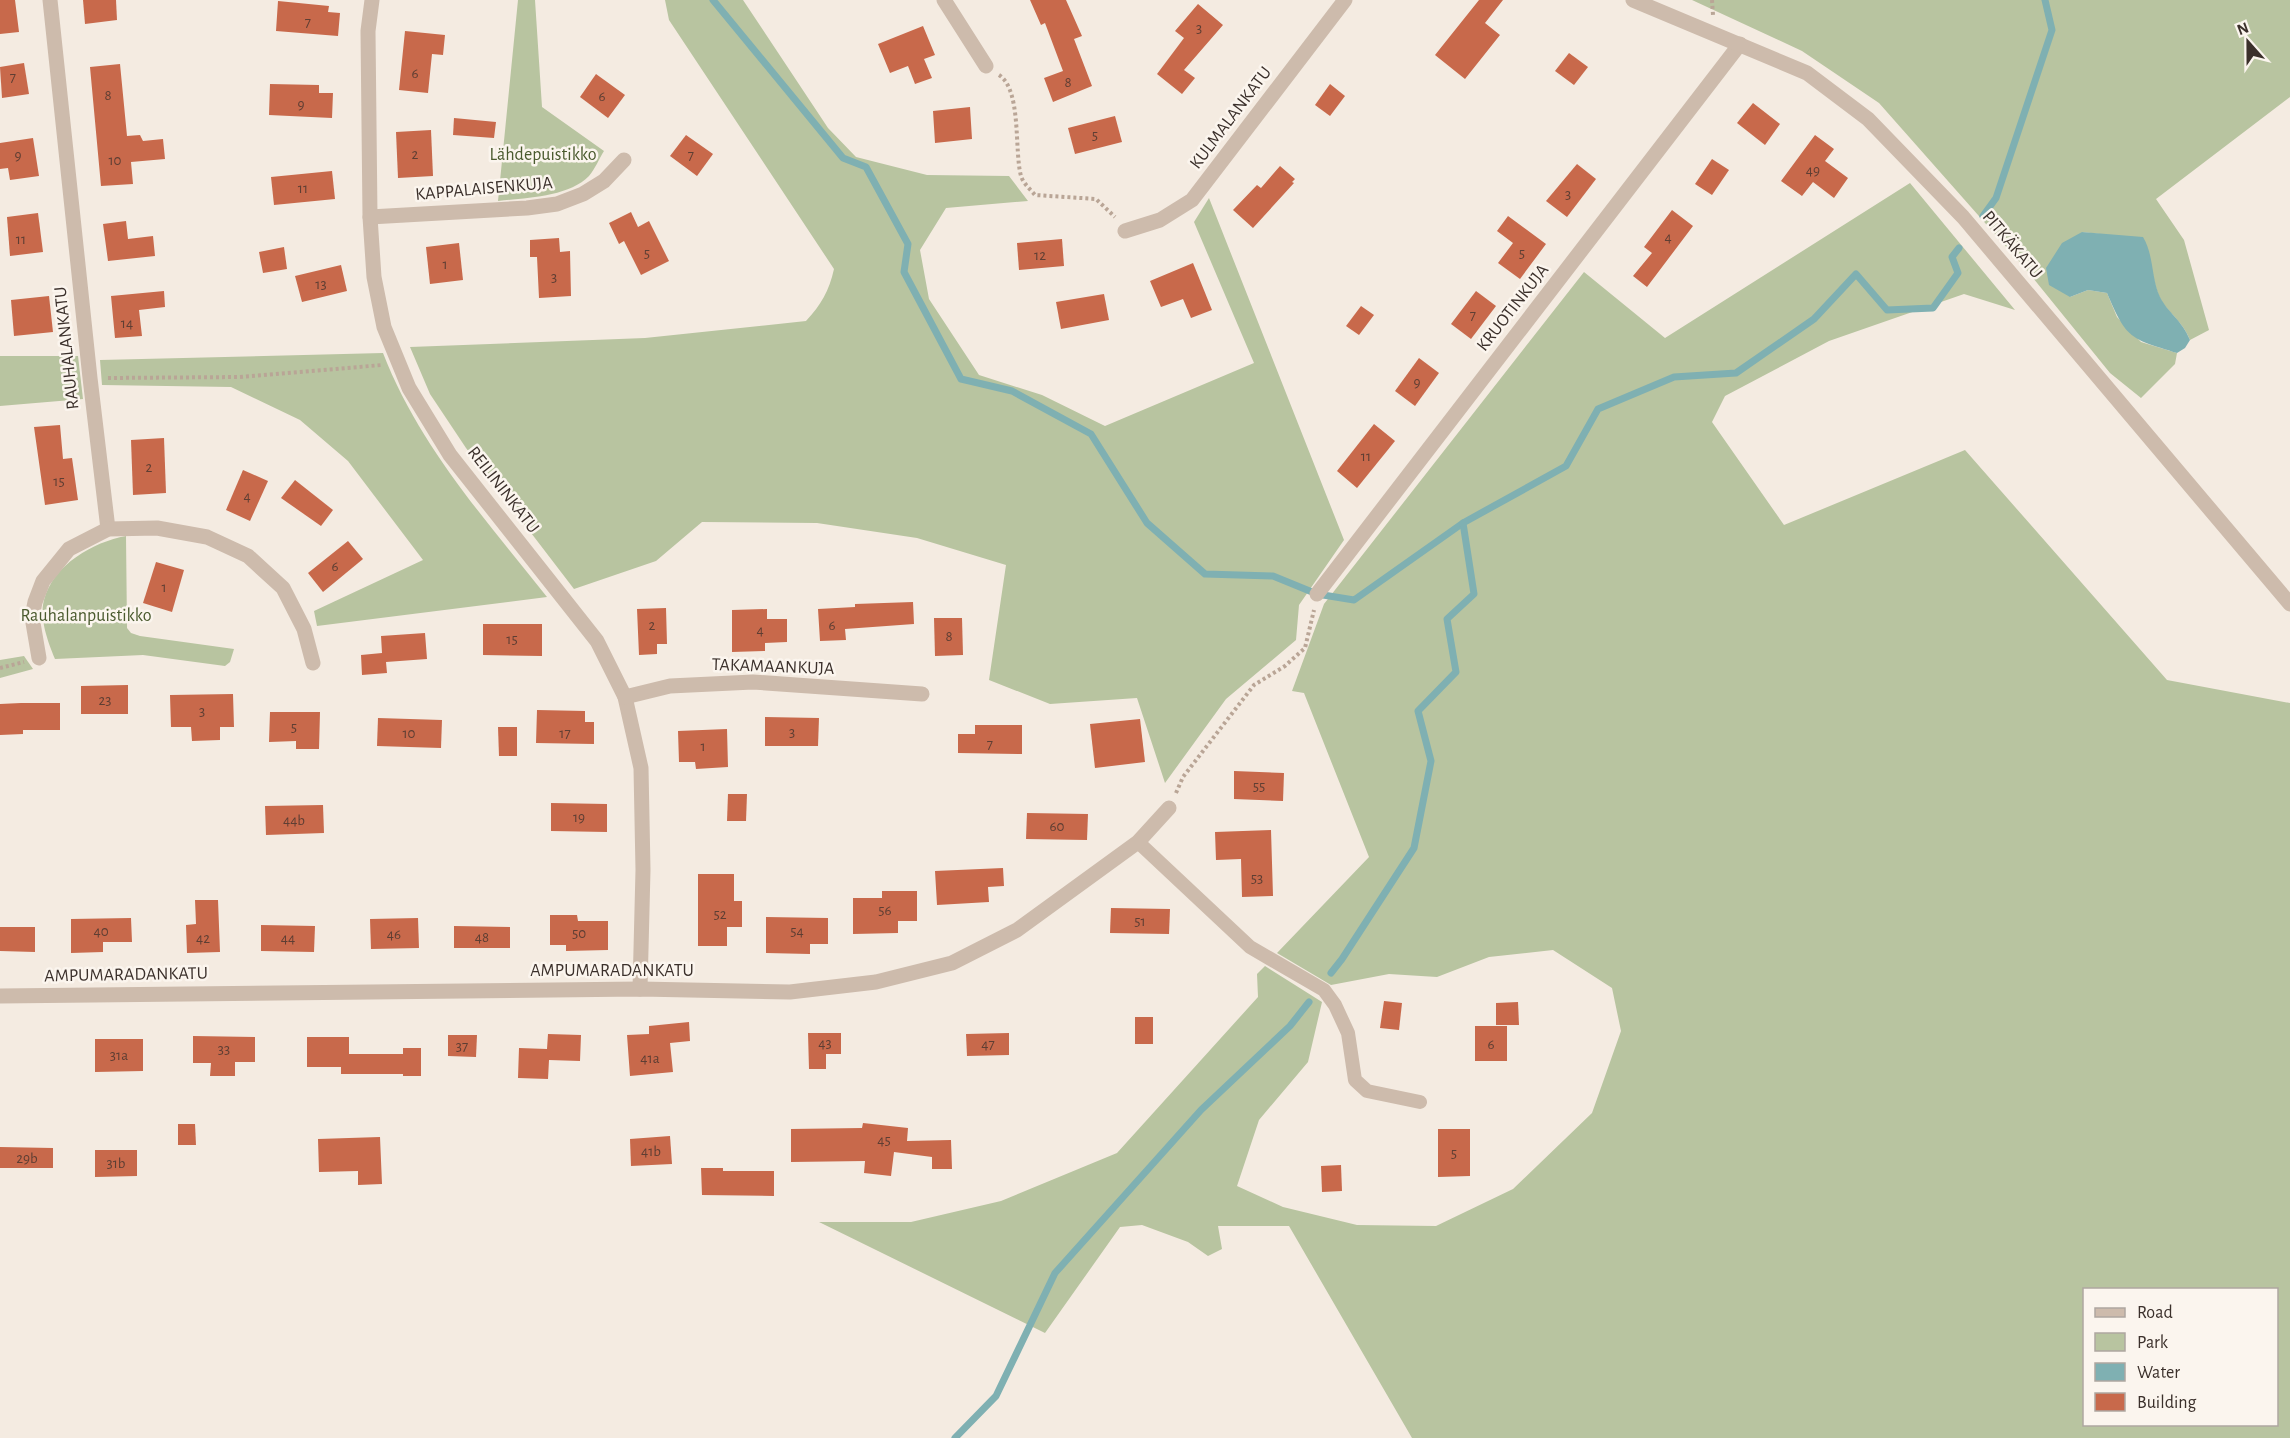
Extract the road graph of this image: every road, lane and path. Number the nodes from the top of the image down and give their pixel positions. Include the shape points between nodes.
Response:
1 (50, 0) edge
2 (372, 0) edge
3 (944, 0) edge
4 (1345, 0) edge
5 (1633, 0) edge
6 (1740, 44) junction
7 (986, 66) joint
8 (624, 160) dead end
9 (370, 217) junction
10 (1125, 231) joint
11 (398, 364) junction
12 (90, 378) junction
13 (108, 529) junction
14 (1317, 594) joint
15 (2290, 604) edge
16 (39, 657) dead end
17 (313, 663) dead end
18 (922, 694) dead end
19 (625, 697) junction
20 (1169, 808) joint
21 (1138, 842) junction
22 (640, 989) junction
23 (0, 996) edge
24 (1420, 1102) dead end

1 - 12 street, RAUHALANKATU
2 - 9 street, REILININKATU via 368,31
3 - 7 street
4 - 10 street, KULMALANKATU via 1192,200 1160,220
5 - 6 street, PITKÄKATU
6 - 14 street, KRUOTINKUJA
6 - 15 street, PITKÄKATU via 1807,74 1868,119 1963,217
7 - 10 path via 1004,78 1015,106 1021,178 1035,195 1096,199 1113,213
8 - 9 street, KAPPALAISENKUJA via 604,181 557,204
9 - 11 street, REILININKATU via 374,277 384,327
11 - 12 path via 239,377
11 - 19 street, REILININKATU via 450,455 597,641
12 - 13 street, RAUHALANKATU
13 - 16 street via 69,549 43,581 32,617
13 - 17 street via 157,528 207,537 248,556 283,588 304,629
14 - 20 path via 1305,648 1254,686 1183,777
18 - 19 street, TAKAMAANKUJA via 753,682 670,686
19 - 22 street, REILININKATU via 641,768
20 - 21 street, AMPUMARADANKATU
21 - 22 street, AMPUMARADANKATU via 1017,930 952,963 876,982 790,992
21 - 24 lane via 1250,947 1324,990 1348,1033 1355,1080 1367,1091
22 - 23 street, AMPUMARADANKATU

